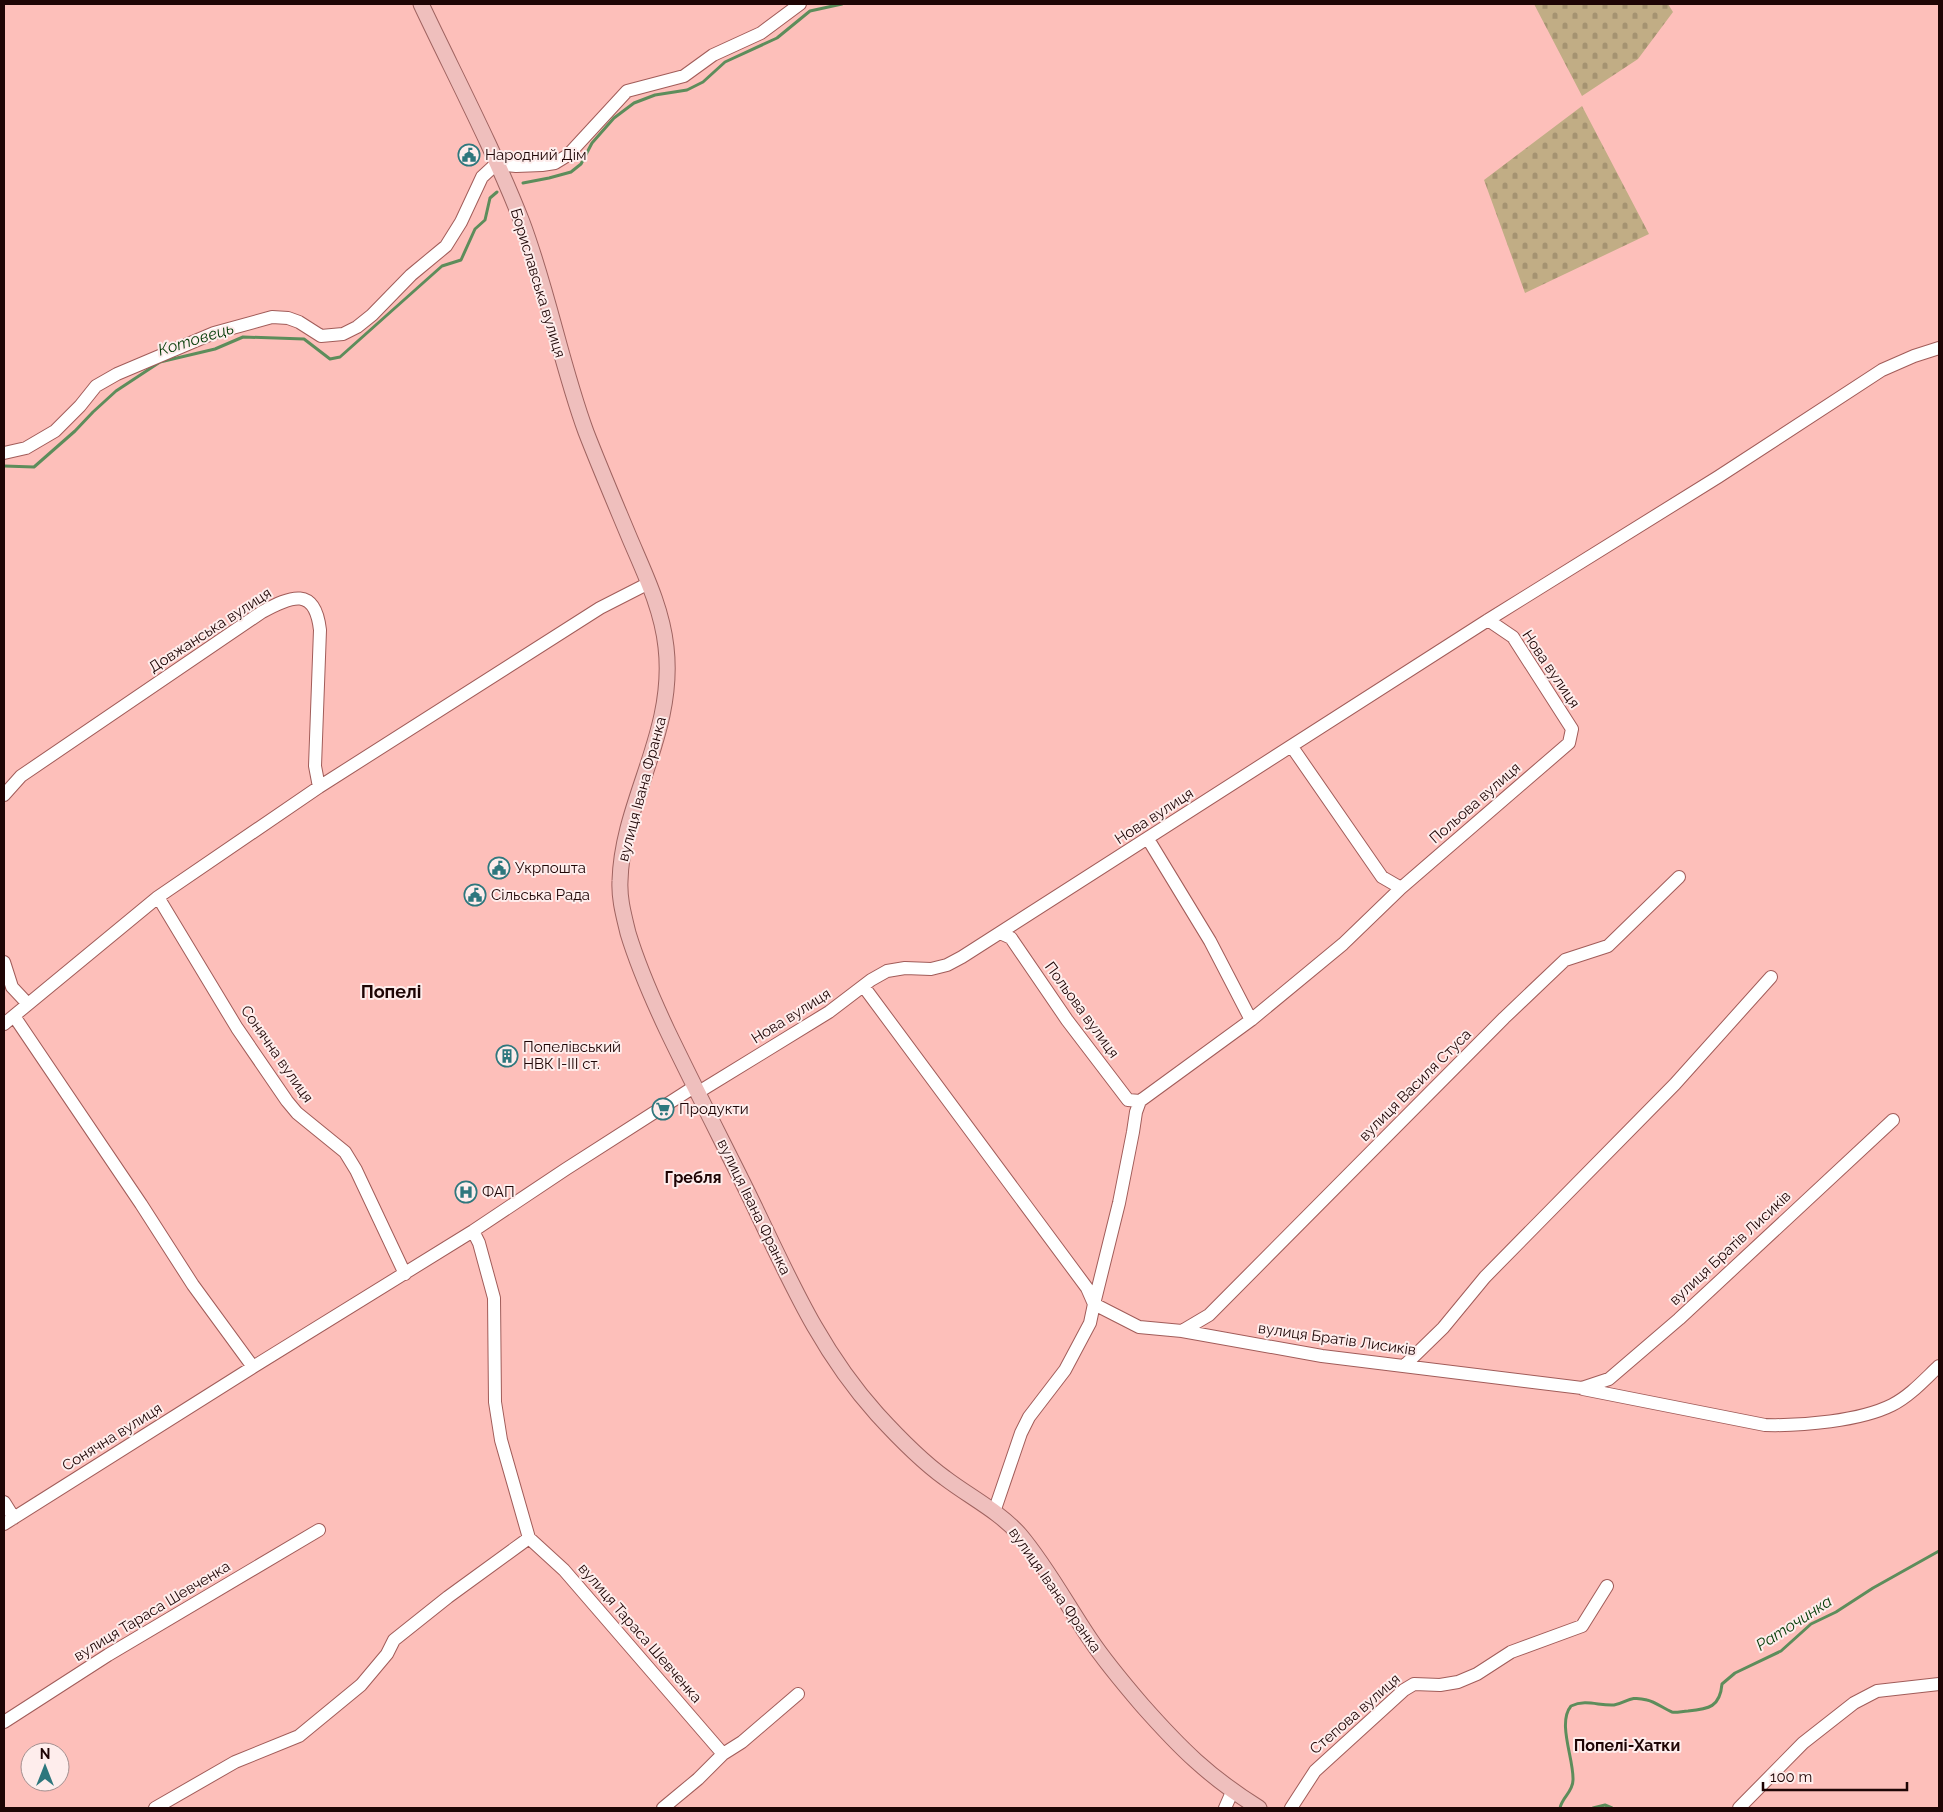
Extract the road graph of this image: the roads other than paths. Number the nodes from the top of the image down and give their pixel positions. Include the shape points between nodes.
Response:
1 (421, 4) edge
2 (800, 4) edge
3 (496, 164) junction
4 (1939, 348) edge
5 (576, 403) joint
6 (4, 453) edge
7 (649, 584) junction
8 (1488, 620) junction
9 (1569, 743) joint
10 (1292, 747) junction
11 (318, 787) junction
12 (4, 795) edge
13 (1148, 839) junction
14 (1679, 877) dead end
15 (1401, 888) junction
16 (158, 897) junction
17 (1000, 933) junction
18 (4, 962) edge
19 (1771, 978) dead end
20 (864, 987) junction
21 (27, 1003) junction
22 (9, 1020) edge
23 (1251, 1020) junction
24 (696, 1090) junction
25 (1134, 1104) junction
26 (1893, 1120) dead end
27 (473, 1231) junction
28 (405, 1274) junction
29 (1094, 1304) junction
30 (1182, 1331) junction
31 (1405, 1365) junction
32 (1939, 1366) edge
33 (253, 1367) junction
34 (1582, 1388) junction
35 (4, 1502) edge
36 (994, 1512) junction
37 (9, 1521) edge
38 (318, 1530) dead end
39 (529, 1538) junction
40 (1607, 1586) dead end
41 (1939, 1684) edge
42 (798, 1694) dead end
43 (4, 1722) edge
44 (723, 1754) junction
45 (1232, 1792) junction
46 (155, 1808) edge
47 (663, 1808) edge
48 (1225, 1808) edge
49 (1259, 1808) edge
50 (1291, 1808) edge
51 (1739, 1808) edge

1 - 3 main road, Бориславська вулиця
2 - 3 street via 761,33 713,55 684,76 627,91 568,155 555,163
3 - 5 main road, Бориславська вулиця via 522,223
3 - 6 street via 482,177 462,222 446,246 356,327 343,334 321,336 299,322 272,317 214,333 117,374 96,386 55,431 26,448
4 - 8 street via 1882,370
5 - 7 main road, вулиця Івана Франка
7 - 11 street via 600,608
7 - 24 main road, вулиця Івана Франка via 662,618 667,654 664,708 659,735 625,841 620,897 634,951 650,992
8 - 9 street, Нова вулиця via 1513,638 1572,729
8 - 10 street, Нова вулиця
9 - 15 street, Польова вулиця
10 - 13 street, Нова вулиця
10 - 15 street via 1382,877
11 - 12 street, Довжанська вулиця via 315,766 319,614 313,604 294,598 280,602 254,618 21,776
11 - 16 street
13 - 17 street, Нова вулиця
13 - 23 street via 1210,941
14 - 30 street, вулиця Василя Стуса via 1608,946 1565,960 1209,1315
15 - 23 street, Польова вулиця via 1343,944
16 - 21 street
16 - 28 street, Сонячна вулиця via 236,1028 287,1101 297,1114 345,1152
17 - 20 street, Нова вулиця via 948,964 931,969 887,971
17 - 25 street, Польова вулиця via 1010,938 1067,1020
18 - 21 street via 12,987
19 - 31 street via 1675,1084 1485,1277 1443,1328
20 - 24 street, Нова вулиця via 820,1017
20 - 29 street via 1087,1288
21 - 22 street
22 - 33 street
23 - 25 street, Польова вулиця
24 - 27 street, Сонячна вулиця via 566,1169
24 - 36 main road, вулиця Івана Франка via 789,1280 839,1367 874,1411 921,1458
25 - 29 street via 1134,1132
26 - 34 street, вулиця Братів Лисиків via 1679,1319 1609,1379
27 - 28 street, Сонячна вулиця
27 - 39 street via 480,1243 494,1298 495,1402
28 - 33 street, Сонячна вулиця
29 - 30 street, вулиця Братів Лисиків via 1139,1327
29 - 36 street via 1090,1323 1065,1370 1029,1416
30 - 31 street, вулиця Братів Лисиків via 1322,1356
31 - 34 street, вулиця Братів Лисиків
32 - 34 street, вулиця Братів Лисиків via 1905,1397 1869,1415 1789,1426 1765,1425
33 - 37 street, Сонячна вулиця
35 - 37 street, Сонячна вулиця
36 - 45 main road, вулиця Івана Франка via 1020,1536 1115,1673 1171,1738 1202,1769
38 - 43 street, вулиця Тараса Шевченка
39 - 44 street, вулиця Тараса Шевченка via 564,1570
39 - 46 street via 394,1640 387,1654 361,1685 299,1736 236,1762
40 - 50 street, Степова вулиця via 1582,1626 1511,1652 1458,1682 1414,1684 1404,1690 1315,1772
41 - 51 street via 1877,1691 1854,1703 1803,1743
42 - 44 street
44 - 47 street
45 - 48 street
45 - 49 main road, вулиця Івана Франка

